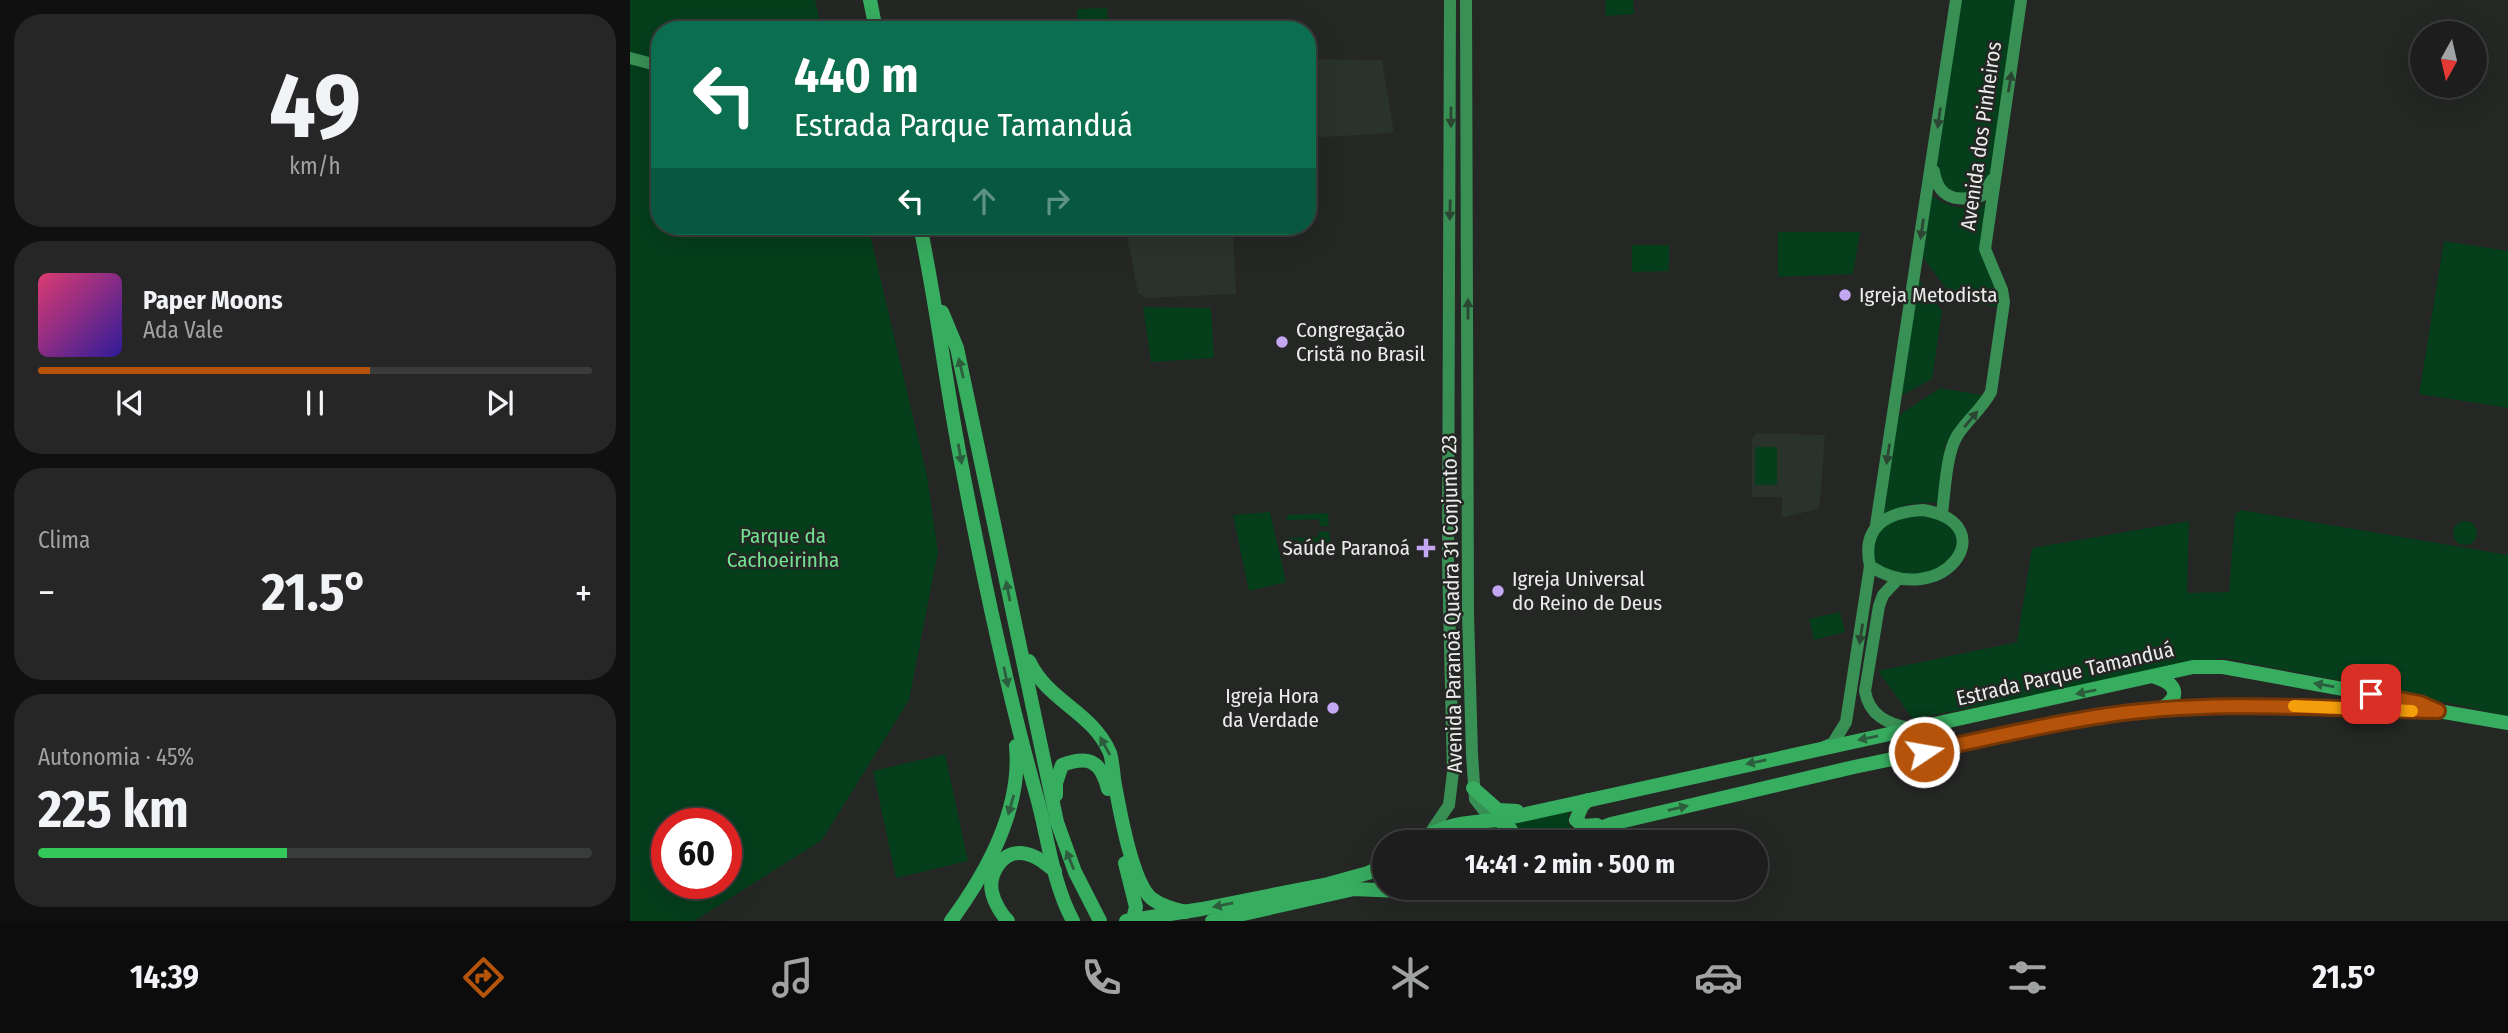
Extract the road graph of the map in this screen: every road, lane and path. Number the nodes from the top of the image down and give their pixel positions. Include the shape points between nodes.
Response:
1 (870, 0) edge
2 (1450, 0) edge
3 (1466, 0) edge
4 (2021, 0) edge
5 (1956, 1) edge
6 (874, 21) edge
7 (1451, 54) junction
8 (1466, 54) junction
9 (630, 58) edge
10 (651, 64) edge
11 (1451, 78) junction
12 (1467, 80) junction
13 (1932, 161) junction
14 (1995, 173) junction
15 (922, 235) edge
16 (934, 290) junction
17 (1469, 422) junction
18 (1448, 423) junction
19 (1448, 454) junction
20 (1468, 454) junction
21 (1941, 513) junction
22 (1876, 525) junction
23 (1870, 566) junction
24 (1897, 580) junction
25 (1018, 638) junction
26 (2152, 676) junction
27 (2157, 711) junction
28 (2438, 711) junction
29 (1013, 713) junction
30 (1471, 716) junction
31 (1452, 717) junction
32 (2508, 723) edge
33 (1914, 729) junction
34 (1822, 748) junction
35 (1474, 788) junction
36 (1586, 801) junction
37 (1499, 820) junction
38 (1057, 822) junction
39 (1611, 824) junction
40 (1429, 830) edge
41 (1444, 830) edge
42 (1511, 830) edge
43 (1595, 830) edge
44 (1372, 871) edge
45 (1055, 872) junction
46 (1372, 889) edge
47 (1267, 908) junction
48 (1186, 912) junction
49 (1129, 920) edge
50 (951, 921) edge
51 (1008, 921) edge
52 (1073, 921) edge
53 (1100, 921) edge
54 (1212, 921) edge
55 (1234, 921) edge

1 - 6 main road
2 - 7 street
3 - 8 street, Avenida Paranoá Quadra 31 Conjunto 23
14 -> 4 street, Avenida dos Pinheiros
5 -> 13 street, Avenida dos Pinheiros
7 - 8 street via 1458,58
7 - 11 street
8 - 12 street, Avenida Paranoá Quadra 31 Conjunto 23
9 - 10 street
11 - 12 street via 1456,73
11 -> 18 street
17 -> 12 street, Avenida Paranoá Quadra 31 Conjunto 23
13 - 14 street via 1942,192 1958,199 1981,196
13 -> 22 street, Avenida dos Pinheiros
21 -> 14 street, Avenida dos Pinheiros via 1956,437 1990,392 2004,302 1985,249
15 - 16 main road
25 -> 16 main road via 957,348
16 -> 29 main road via 962,466
17 - 18 street via 1459,432
17 - 20 street, Avenida Paranoá Quadra 31 Conjunto 23
18 - 19 street
19 - 20 street via 1459,445
19 - 31 street
20 - 30 street, Avenida Paranoá Quadra 31 Conjunto 23
21 - 22 street via 1907,511
21 - 24 street via 1959,526 1963,536 1956,558 1932,577
22 - 23 street via 1867,554
23 - 24 street
23 -> 34 street via 1846,722 1833,743
24 - 33 street via 1879,606 1865,691 1878,717
25 - 38 main road
48 -> 25 main road via 1150,897 1140,882 1110,755 1077,711 1037,678
26 - 27 main road via 2173,686 2169,704
28 -> 26 main road, Estrada Parque Tamanduá via 2420,703 2223,667 2193,667
26 -> 33 main road, Estrada Parque Tamanduá
27 - 28 main road, Estrada Parque Tamanduá via 2264,705
39 -> 27 main road, Estrada Parque Tamanduá via 1991,737 2103,715
28 - 32 main road, Estrada Parque Tamanduá
29 - 45 main road
29 -> 50 main road via 1017,760 1011,807 980,875
30 - 31 street via 1460,723
30 - 35 street, Avenida Paranoá Quadra 31 Conjunto 23
31 - 40 street via 1449,805
33 -> 34 main road, Estrada Parque Tamanduá
34 -> 36 main road, Estrada Parque Tamanduá
35 - 36 main road via 1492,807 1513,812
35 - 37 street, Avenida Paranoá Quadra 31 Conjunto 23 via 1475,799
36 - 37 main road, Estrada Parque Tamanduá
36 - 39 main road via 1576,816 1578,824
37 - 41 main road, Estrada Parque Tamanduá
37 - 42 main road
38 - 49 main road via 1056,783 1062,765 1088,760 1104,773 1136,907
53 -> 38 main road via 1074,872
39 - 43 main road, Estrada Parque Tamanduá
44 -> 48 main road
45 - 51 main road via 1038,858 1020,853 1004,858 993,872 992,892
45 - 52 main road
46 - 47 main road
47 - 54 main road
47 - 55 main road
48 - 49 main road

